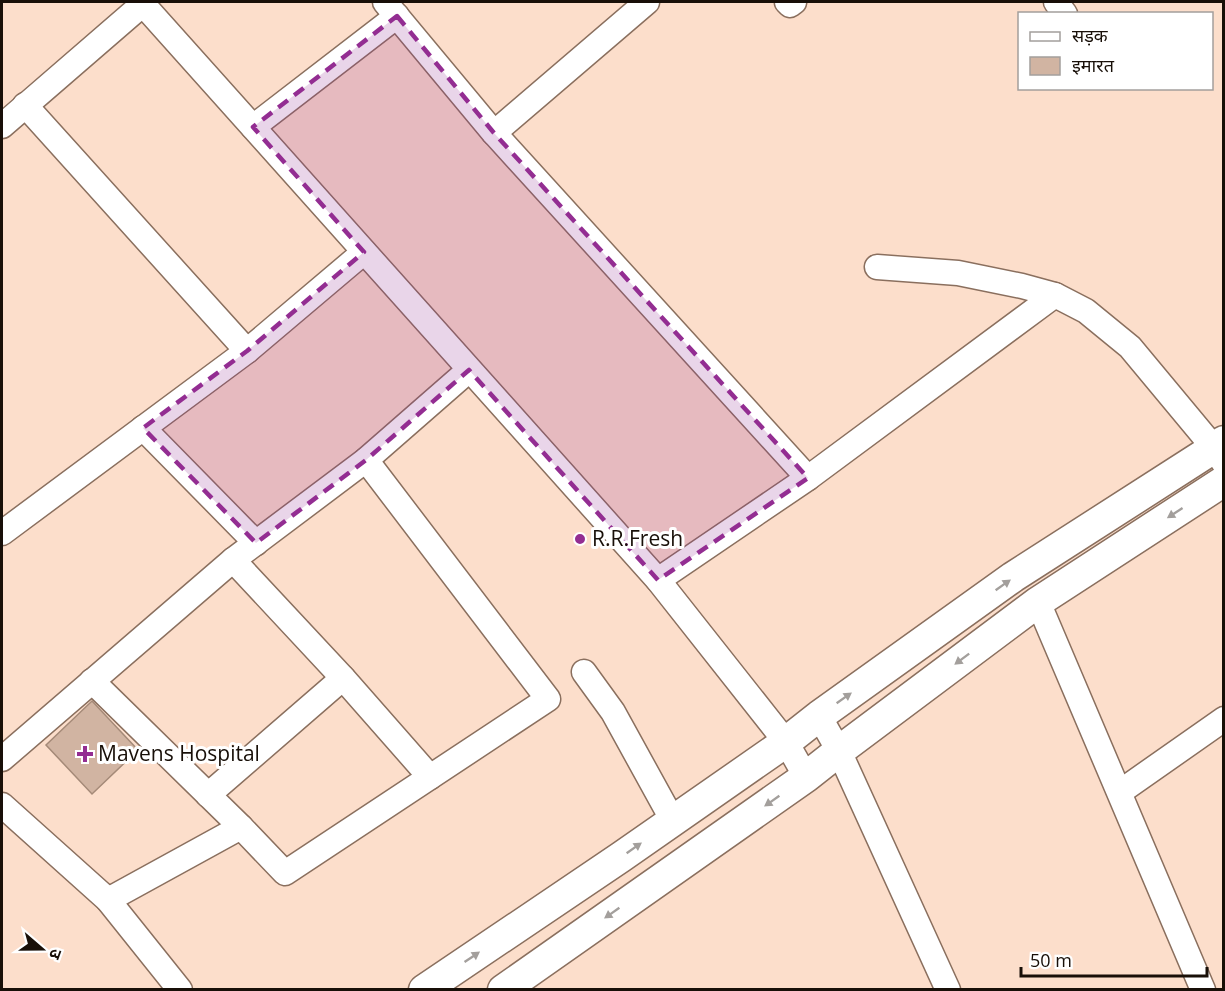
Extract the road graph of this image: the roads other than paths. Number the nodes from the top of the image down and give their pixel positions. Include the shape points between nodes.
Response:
1 (647, 2) edge
2 (787, 2) edge
3 (794, 2) edge
4 (142, 3) edge
5 (391, 9) edge
6 (25, 105) junction
7 (2, 126) edge
8 (253, 127) junction
9 (494, 134) junction
10 (364, 252) junction
11 (877, 267) dead end
12 (1055, 295) junction
13 (247, 351) junction
14 (469, 370) junction
15 (143, 428) junction
16 (1220, 451) edge
17 (366, 460) junction
18 (808, 478) junction
19 (1224, 481) edge
20 (2, 533) edge
21 (256, 543) junction
22 (233, 560) junction
23 (658, 580) junction
24 (1038, 602) junction
25 (584, 672) dead end
26 (343, 678) junction
27 (92, 681) junction
28 (819, 716) junction
29 (1221, 727) edge
30 (786, 742) junction
31 (839, 751) junction
32 (2, 759) edge
33 (430, 777) junction
34 (806, 777) junction
35 (1120, 792) junction
36 (208, 795) junction
37 (2, 805) edge
38 (673, 821) junction
39 (241, 827) junction
40 (108, 900) junction
41 (180, 990) edge
42 (424, 990) edge
43 (503, 990) edge
44 (948, 990) edge
45 (1203, 990) edge

1 - 9 street
2 - 3 street
4 - 6 street
4 - 8 street
5 - 8 street
5 - 9 street
6 - 7 street
6 - 13 street
8 - 10 street
9 - 18 street
10 - 13 street
10 - 14 street
11 - 12 street via 957,273
12 - 16 street via 1086,311 1130,347
12 - 18 street
13 - 15 street
14 - 17 street
14 - 23 street
15 - 20 street
15 - 21 street
28 -> 16 street via 1013,578
17 - 21 street
17 - 33 street via 548,699
18 - 23 street
19 -> 24 street
21 - 22 street
22 - 26 street
22 - 27 street
23 - 30 street
24 -> 31 street
24 - 35 street
25 - 38 street via 613,712
26 - 33 street
26 - 36 street
27 - 32 street
27 - 36 street
28 - 30 street
28 - 31 street
29 - 35 street
30 - 34 street
30 - 38 street
31 - 34 street
31 - 44 street
33 - 39 street via 285,873
34 -> 43 street
35 - 45 street
36 - 39 street
37 - 40 street
42 -> 38 street
39 - 40 street
40 - 41 street

